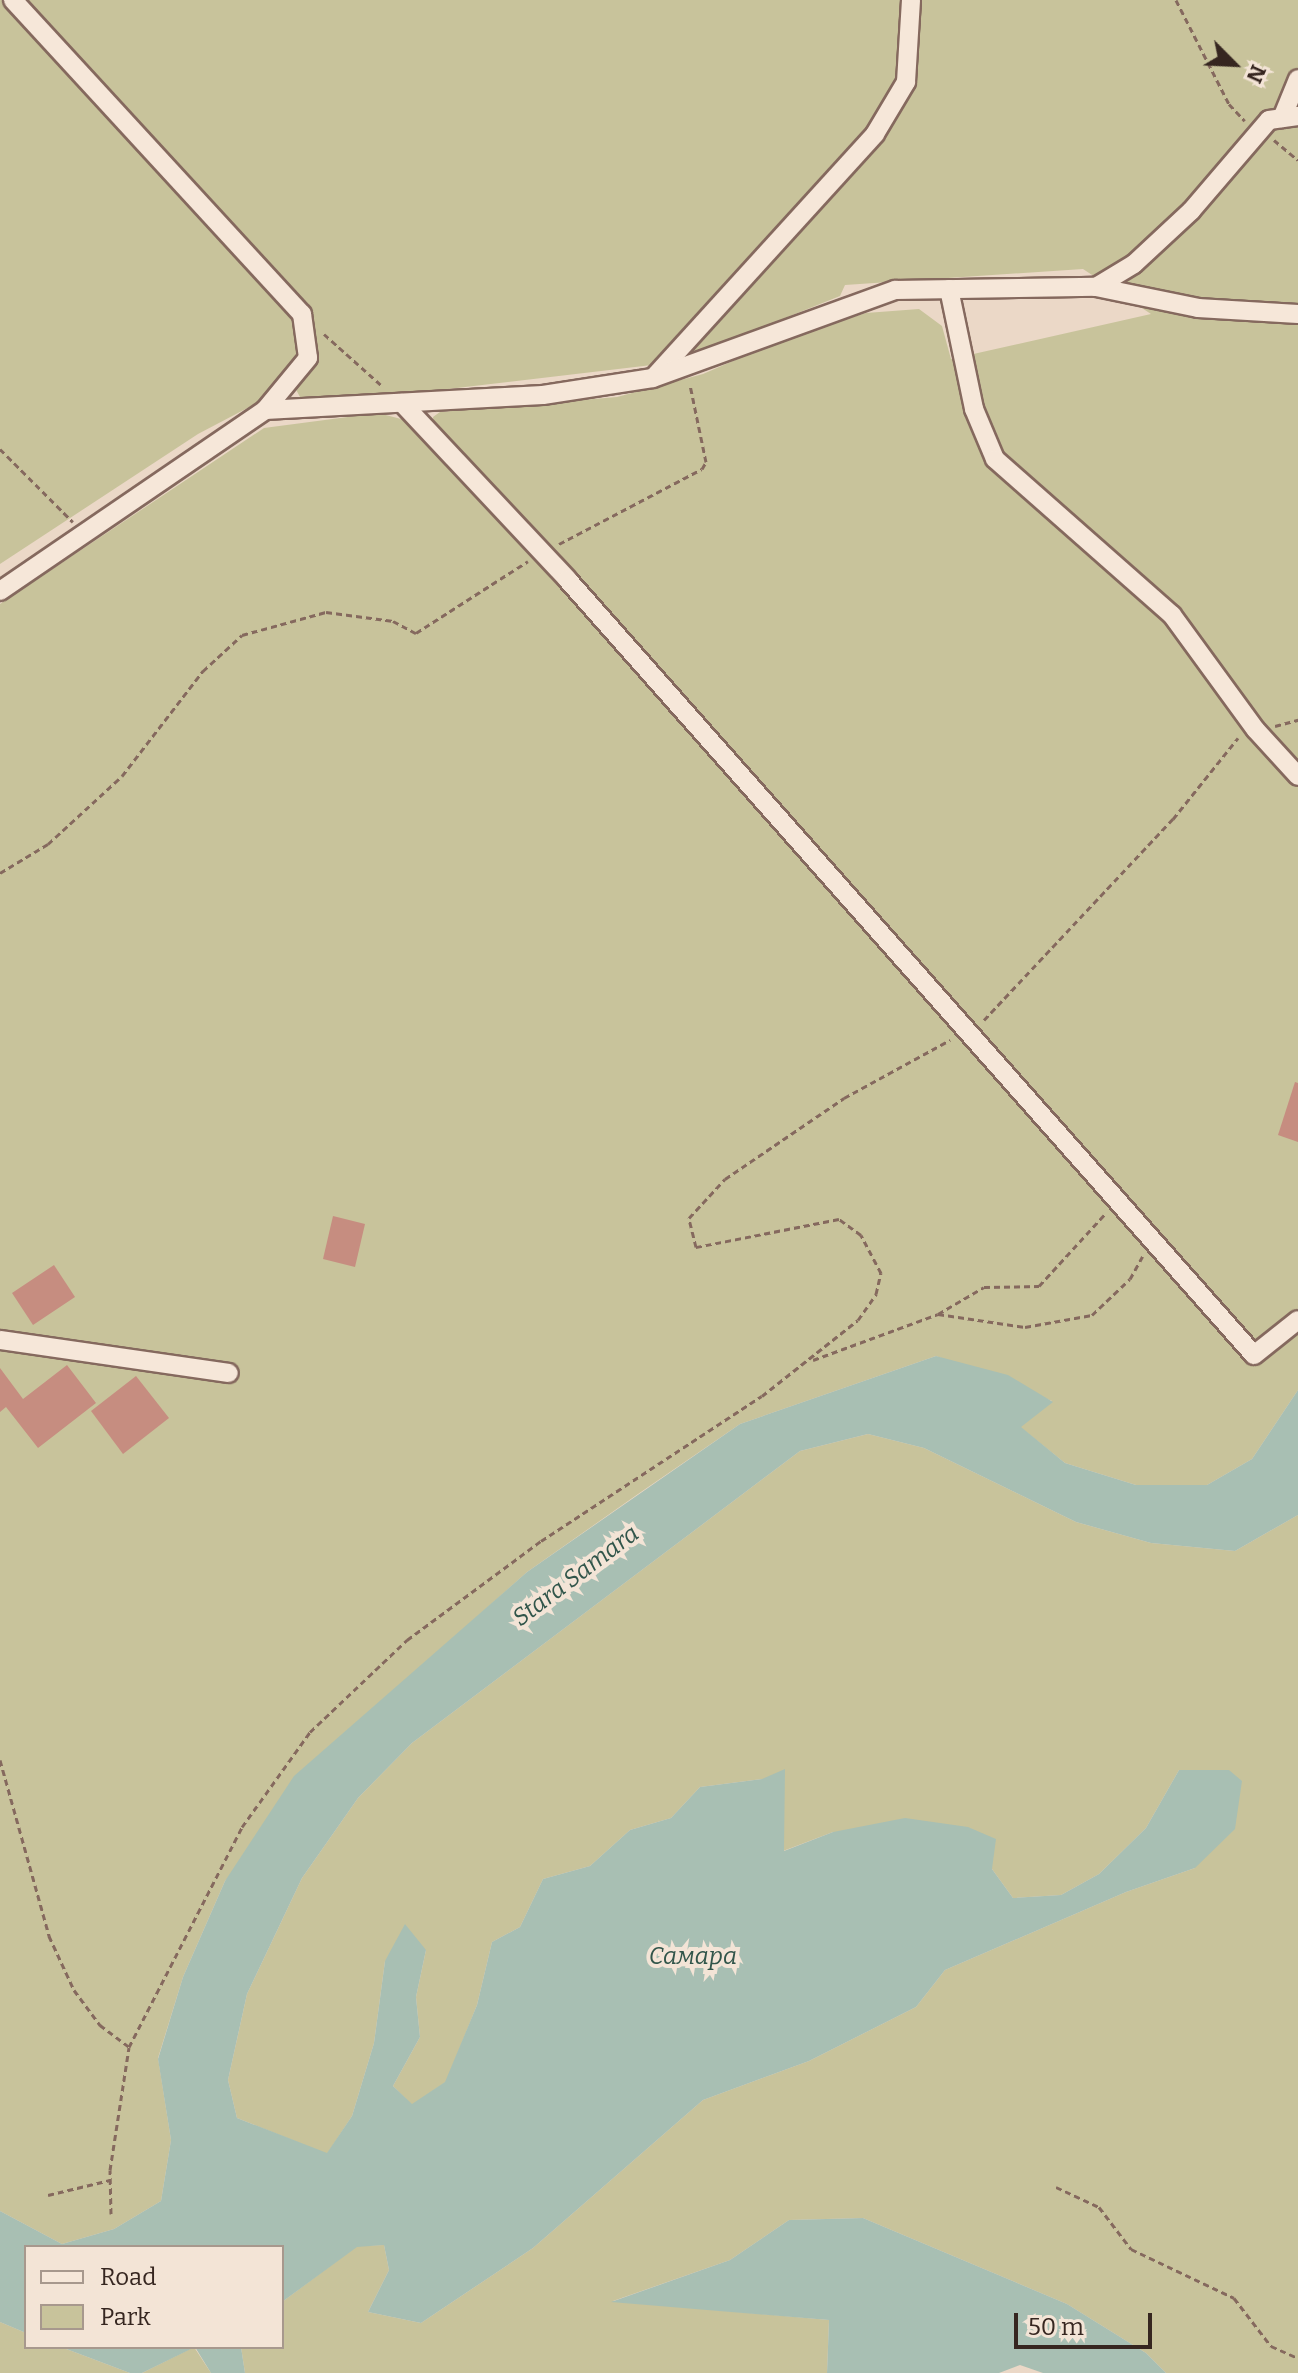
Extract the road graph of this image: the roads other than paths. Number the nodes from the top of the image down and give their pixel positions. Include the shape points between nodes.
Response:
1 (13, 0) edge
2 (911, 0) edge
3 (1298, 79) edge
4 (1290, 117) edge
5 (1096, 287) junction
6 (949, 289) junction
7 (1298, 314) edge
8 (653, 378) junction
9 (402, 403) junction
10 (265, 410) junction
11 (0, 591) edge
12 (1298, 776) edge
13 (1298, 1320) edge
14 (0, 1340) edge
15 (229, 1373) dead end

1 - 10 lane via 302,314 308,358
2 - 8 lane via 906,82 875,134
3 - 4 lane
4 - 5 lane via 1269,120 1255,132 1191,211 1134,264
5 - 6 lane
5 - 7 lane via 1198,308
6 - 8 lane via 895,290
6 - 12 lane via 974,409 995,459 1172,615 1256,730
8 - 9 lane via 543,395
9 - 10 lane
9 - 13 lane via 543,552 1254,1355
10 - 11 lane
14 - 15 lane

